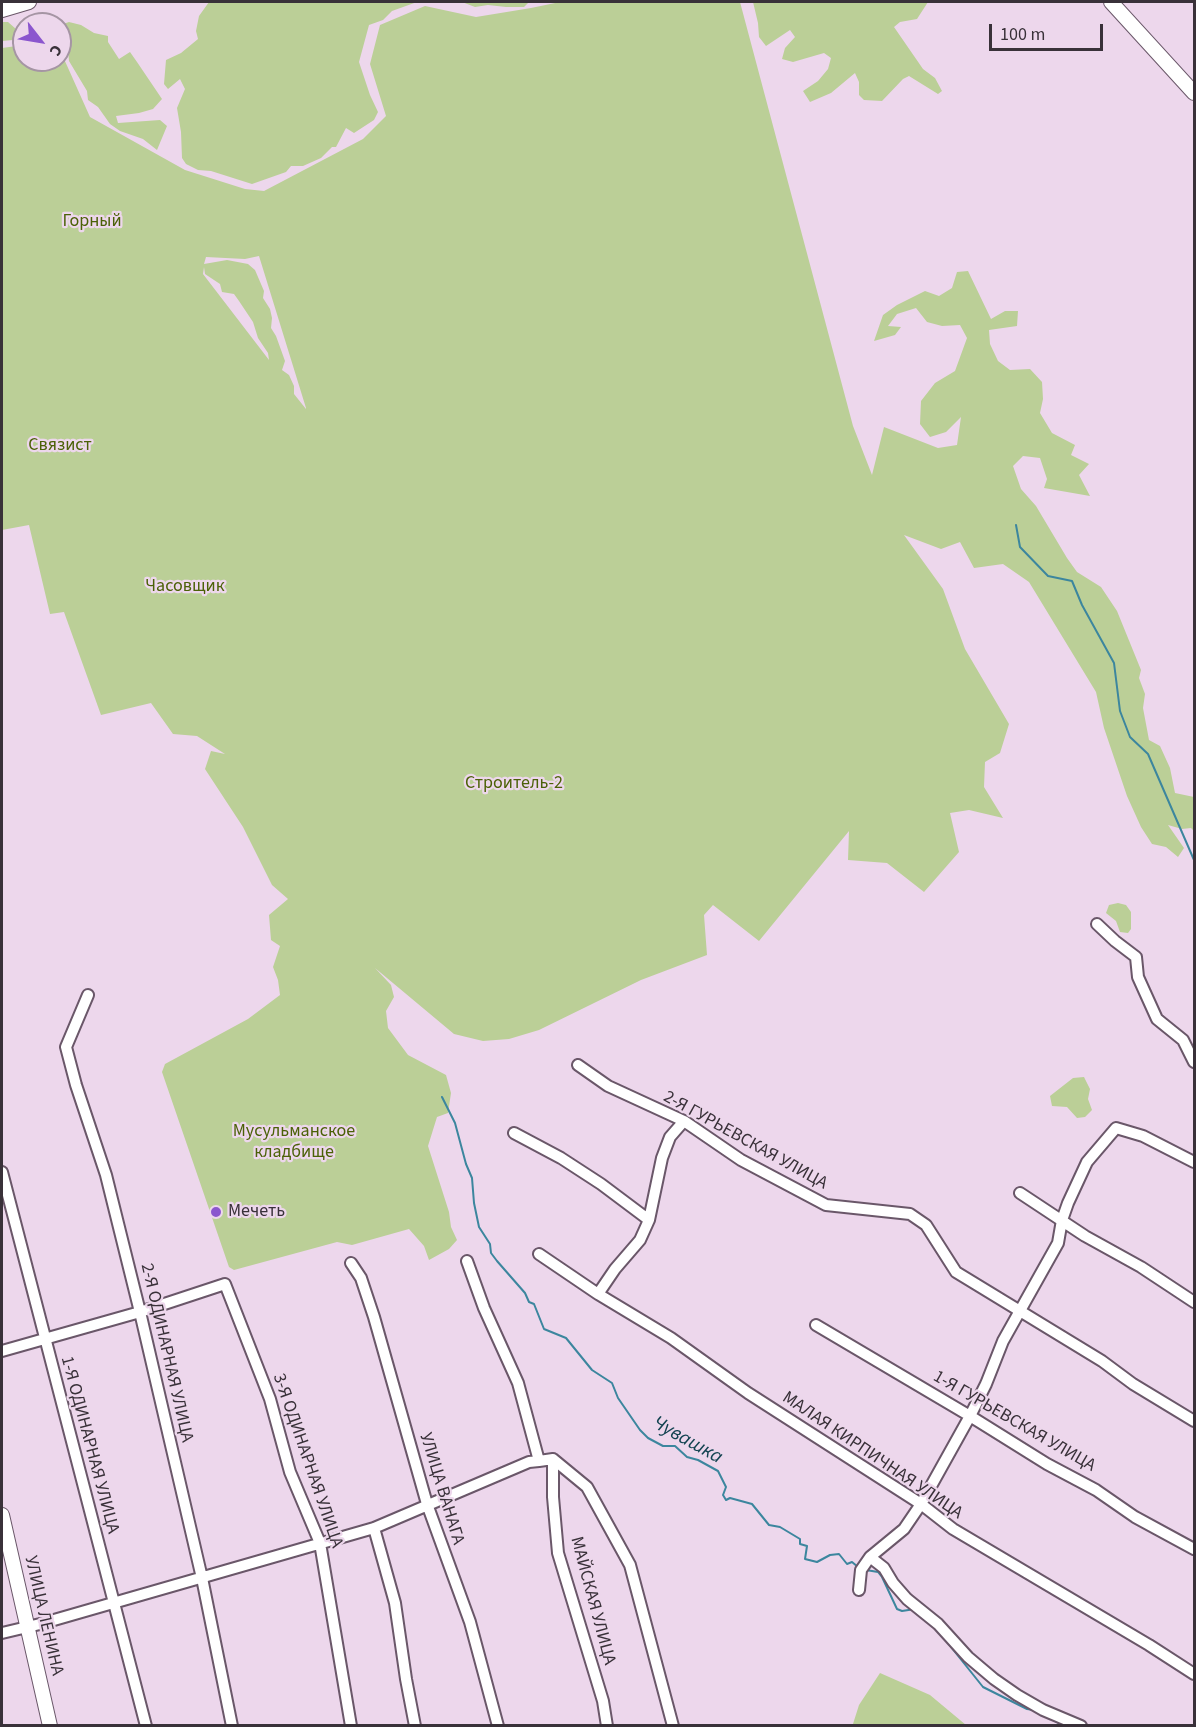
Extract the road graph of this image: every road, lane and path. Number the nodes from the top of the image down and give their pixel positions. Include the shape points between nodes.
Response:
1 (29, 2) edge
2 (1111, 2) edge
3 (2, 10) edge
4 (1194, 93) edge
5 (1097, 924) dead end
6 (88, 995) dead end
7 (1194, 1062) edge
8 (578, 1065) dead end
9 (684, 1121) junction
10 (514, 1133) dead end
11 (1194, 1162) edge
12 (2, 1172) edge
13 (1020, 1193) dead end
14 (649, 1220) junction
15 (1062, 1220) junction
16 (539, 1254) dead end
17 (467, 1261) dead end
18 (351, 1263) dead end
19 (598, 1294) junction
20 (1194, 1302) edge
21 (1021, 1311) junction
22 (140, 1312) junction
23 (816, 1325) dead end
24 (44, 1338) junction
25 (2, 1351) edge
26 (970, 1416) junction
27 (1194, 1421) edge
28 (553, 1459) junction
29 (539, 1461) junction
30 (427, 1504) junction
31 (921, 1504) junction
32 (2, 1515) edge
33 (374, 1528) junction
34 (320, 1543) junction
35 (1194, 1549) edge
36 (870, 1557) junction
37 (202, 1578) junction
38 (859, 1590) dead end
39 (115, 1602) junction
40 (28, 1627) junction
41 (2, 1633) edge
42 (1194, 1674) edge
43 (50, 1725) edge
44 (146, 1725) edge
45 (232, 1725) edge
46 (351, 1725) edge
47 (416, 1725) edge
48 (498, 1725) edge
49 (607, 1725) edge
50 (673, 1725) edge
51 (1081, 1725) edge

1 - 3 main road
2 - 4 main road
5 - 7 street via 1136,957 1138,977 1157,1019 1183,1040
6 - 22 street, 2-Я ОДИНАРНАЯ УЛИЦА via 66,1047 106,1175
8 - 9 street, 2-Я ГУРЬЕВСКАЯ УЛИЦА via 608,1086
9 - 14 street via 670,1137 662,1158
9 - 21 street, 2-Я ГУРЬЕВСКАЯ УЛИЦА via 741,1160 826,1205 910,1214 926,1226 956,1272
10 - 14 street via 602,1184
11 - 15 street via 1143,1136 1116,1128 1087,1162
12 - 24 street, 1-Я ОДИНАРНАЯ УЛИЦА
13 - 15 street
14 - 19 street via 640,1240
15 - 20 street
15 - 21 street via 1058,1243
16 - 19 street, МАЛАЯ КИРПИЧНАЯ УЛИЦА
17 - 29 street via 518,1383
18 - 30 street, УЛИЦА ВАНАГА via 374,1317
19 - 31 street, МАЛАЯ КИРПИЧНАЯ УЛИЦА
21 - 26 street via 1003,1341
21 - 27 street, 2-Я ГУРЬЕВСКАЯ УЛИЦА
22 - 24 street
22 - 34 street, 3-Я ОДИНАРНАЯ УЛИЦА via 225,1284 270,1400 290,1472
22 - 37 street, 2-Я ОДИНАРНАЯ УЛИЦА
23 - 26 street, 1-Я ГУРЬЕВСКАЯ УЛИЦА
24 - 25 street
24 - 39 street, 1-Я ОДИНАРНАЯ УЛИЦА
26 - 31 street
26 - 35 street, 1-Я ГУРЬЕВСКАЯ УЛИЦА
28 - 29 street
28 - 49 street, МАЙСКАЯ УЛИЦА via 558,1553
28 - 50 street via 587,1487 630,1565
29 - 30 street
30 - 33 street
30 - 48 street, УЛИЦА ВАНАГА via 470,1622
31 - 36 street via 904,1529
31 - 42 street, МАЛАЯ КИРПИЧНАЯ УЛИЦА via 953,1529
32 - 40 main road, УЛИЦА ЛЕНИНА
33 - 34 street
33 - 47 street via 395,1603
34 - 37 street
34 - 46 street, 3-Я ОДИНАРНАЯ УЛИЦА
36 - 38 street via 861,1570
36 - 51 street via 885,1568 907,1599 994,1679 1043,1710
37 - 39 street
37 - 45 street, 2-Я ОДИНАРНАЯ УЛИЦА
39 - 40 street
39 - 44 street, 1-Я ОДИНАРНАЯ УЛИЦА
40 - 41 street
40 - 43 main road, УЛИЦА ЛЕНИНА

